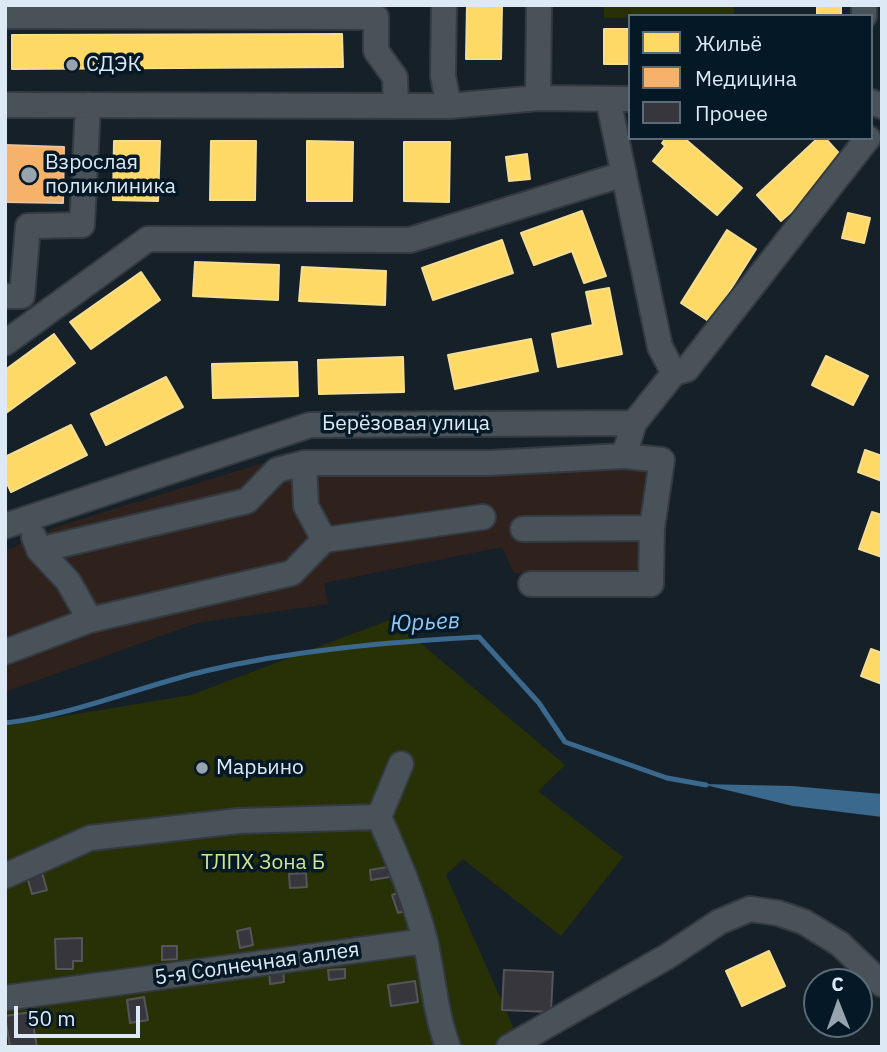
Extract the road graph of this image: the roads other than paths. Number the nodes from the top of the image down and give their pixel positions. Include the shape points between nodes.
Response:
1 (444, 5) edge
2 (539, 5) edge
3 (5, 16) edge
4 (538, 99) junction
5 (619, 99) edge
6 (5, 105) edge
7 (88, 105) junction
8 (396, 106) junction
9 (449, 106) junction
10 (866, 140) edge
11 (624, 174) junction
12 (5, 296) edge
13 (5, 343) edge
14 (674, 373) junction
15 (635, 423) junction
16 (624, 456) junction
17 (304, 463) junction
18 (483, 517) dead end
19 (17, 523) edge
20 (523, 528) dead end
21 (652, 528) junction
22 (324, 540) junction
23 (38, 551) junction
24 (531, 584) dead end
25 (89, 620) junction
26 (5, 652) edge
27 (401, 764) dead end
28 (379, 817) junction
29 (5, 876) edge
30 (425, 941) junction
31 (882, 984) edge
32 (5, 998) edge
33 (448, 1047) edge
34 (509, 1047) edge

1 - 9 street via 443,76
2 - 4 street
3 - 8 street via 376,17 376,51 395,77
4 - 5 street
4 - 9 street
5 - 11 street
6 - 7 street
7 - 8 street
7 - 12 street via 82,225 28,226 22,296
8 - 9 street
10 - 14 street via 687,369
11 - 13 street via 410,240 148,239
11 - 14 street via 660,347
14 - 15 street
15 - 16 street
15 - 19 street, Берёзовая улица via 310,425
16 - 17 street via 488,463
16 - 21 street via 662,460
17 - 22 street via 306,506
17 - 23 street via 277,470 247,501
18 - 22 street
19 - 23 street
20 - 21 street
21 - 24 street via 652,583
22 - 25 street via 292,573
23 - 25 street via 68,581
25 - 26 street
27 - 28 street
28 - 29 street via 238,821 90,838
28 - 30 street via 408,881
30 - 32 street, 5-я Солнечная аллея
30 - 33 street
31 - 34 street via 840,944 804,922 750,909 719,922

